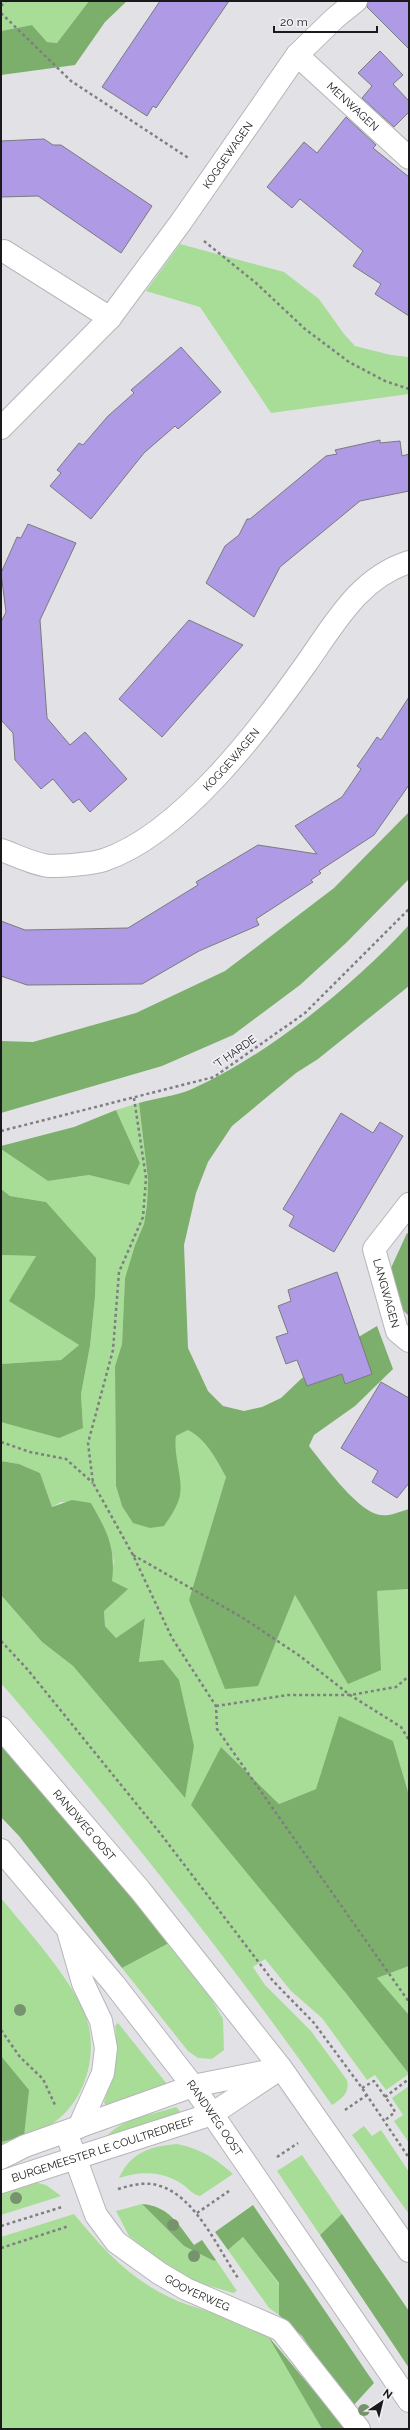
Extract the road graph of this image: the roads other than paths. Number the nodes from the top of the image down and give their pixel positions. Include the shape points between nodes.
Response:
1 (356, 1) edge
2 (297, 55) junction
3 (409, 158) edge
4 (1, 252) edge
5 (110, 318) junction
6 (1, 428) edge
7 (409, 562) edge
8 (1, 850) edge
9 (409, 1204) edge
10 (409, 1341) edge
11 (1, 1728) edge
12 (1, 1850) edge
13 (66, 1925) junction
14 (281, 2068) junction
15 (193, 2086) junction
16 (212, 2114) junction
17 (72, 2130) junction
18 (1, 2158) edge
19 (76, 2159) junction
20 (1, 2182) edge
21 (409, 2251) edge
22 (409, 2400) edge
23 (359, 2429) edge

1 - 2 street, KOGGEWAGEN
2 - 3 street, MENWAGEN
2 - 5 street, KOGGEWAGEN
4 - 5 street via 4,251
5 - 6 street, KOGGEWAGEN
7 - 8 street, KOGGEWAGEN via 391,568 353,598 284,695 226,767 179,812 143,841 104,860 49,866
9 - 10 street, LANGWAGEN via 374,1249 397,1330
11 - 14 street, RANDWEG OOST via 140,1890
12 - 13 street, RANDWEG OOST
13 - 15 street, RANDWEG OOST
13 - 17 street via 83,1983 101,2021 106,2048 103,2073
14 - 15 street
14 - 16 street, BURGEMEESTER LE COULTREDREEF
14 - 21 street, RANDWEG OOST
15 - 16 street, RANDWEG OOST
15 - 17 street
16 - 19 street, BURGEMEESTER LE COULTREDREEF
16 - 22 street, RANDWEG OOST
17 - 18 street via 25,2146
17 - 19 street, GOOYERWEG
19 - 20 street, BURGEMEESTER LE COULTREDREEF
19 - 23 street, GOOYERWEG via 93,2207 116,2242 159,2274 186,2289 281,2330

